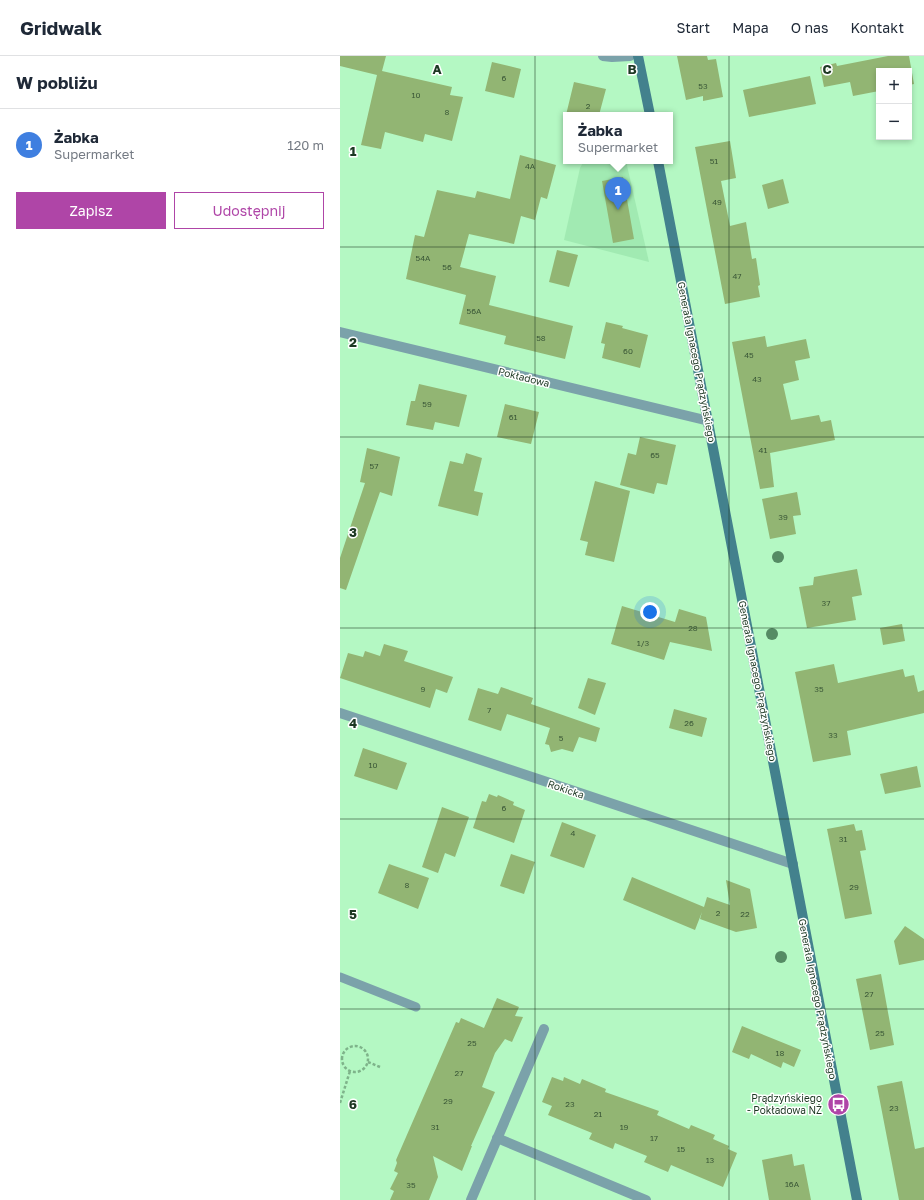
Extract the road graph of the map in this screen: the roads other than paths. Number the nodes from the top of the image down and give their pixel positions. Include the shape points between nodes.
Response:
1 (603, 56) edge
2 (630, 56) edge
3 (638, 56) edge
4 (649, 112) edge
5 (659, 164) edge
6 (340, 332) edge
7 (709, 421) junction
8 (340, 713) edge
9 (793, 864) junction
10 (340, 977) edge
11 (416, 1007) dead end
12 (544, 1029) dead end
13 (497, 1138) junction
14 (471, 1200) edge
15 (646, 1200) edge
16 (857, 1200) edge

1 - 2 street
3 - 4 street
5 - 7 street, Generała Ignacego Prądzyńskiego
6 - 7 street, Pokładowa
7 - 9 street, Generała Ignacego Prądzyńskiego
8 - 9 street, Rokicka
9 - 16 street, Generała Ignacego Prądzyńskiego
10 - 11 lane
12 - 13 street
13 - 14 street
13 - 15 street

